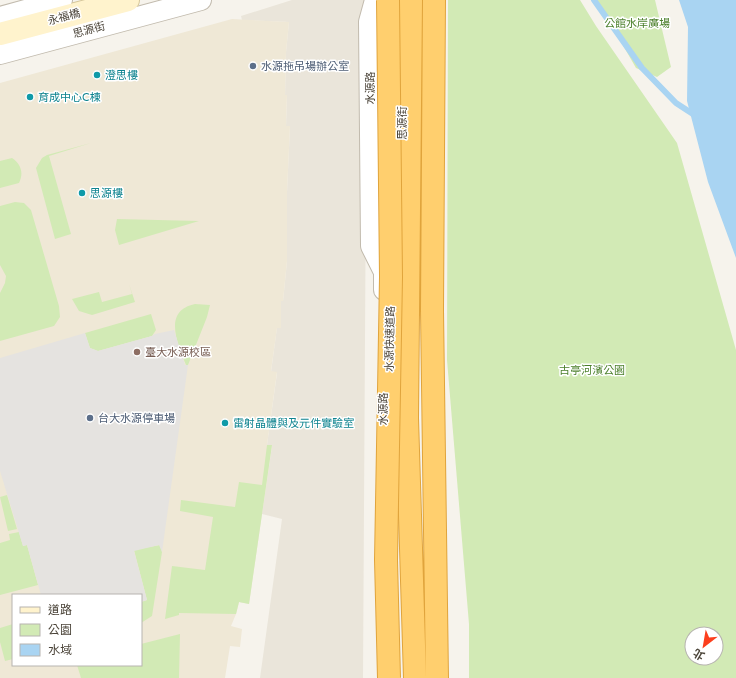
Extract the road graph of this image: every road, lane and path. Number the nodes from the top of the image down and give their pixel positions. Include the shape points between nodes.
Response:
1 (62, 0) edge
2 (128, 0) edge
3 (201, 0) edge
4 (375, 0) edge
5 (384, 0) edge
6 (388, 0) edge
7 (411, 0) edge
8 (434, 0) edge
9 (0, 17) edge
10 (0, 34) edge
11 (0, 54) edge
12 (390, 246) junction
13 (384, 272) junction
14 (382, 678) edge
15 (389, 678) edge
16 (415, 678) edge
17 (437, 678) edge

1 - 9 street
2 - 10 street, 永福橋
3 - 11 street, 思源街
4 - 13 street, 水源路 via 369,22 371,246
5 - 12 street via 384,223
6 - 12 street, 思源街 via 402,19 402,224
6 - 15 highway, 水源快速道路, bridge via 391,261 386,560
7 - 16 highway via 407,418
8 - 17 highway via 432,310
12 - 13 street, 思源街
13 - 14 street, 水源路

